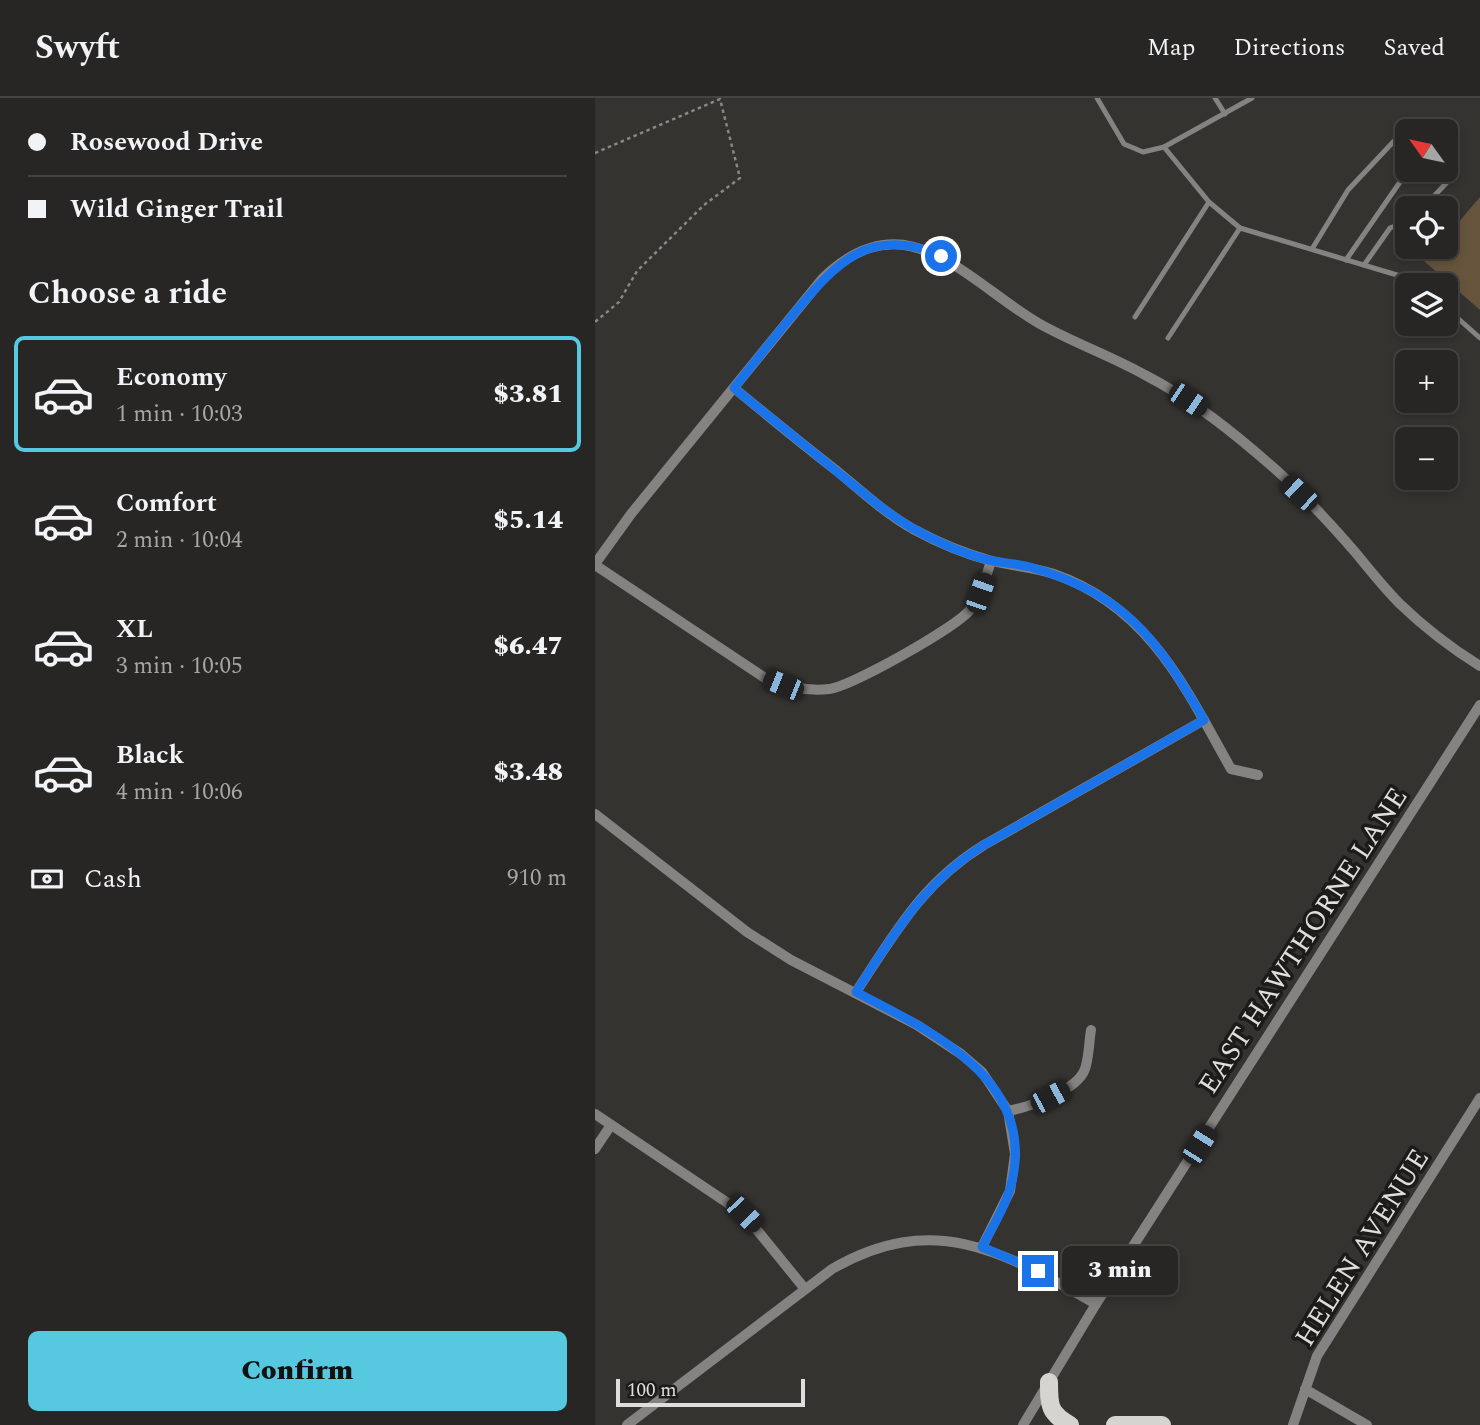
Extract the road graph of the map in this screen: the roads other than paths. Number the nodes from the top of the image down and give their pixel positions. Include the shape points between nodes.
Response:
1 (1097, 98) edge
2 (1216, 98) edge
3 (1252, 98) edge
4 (1225, 114) junction
5 (1395, 139) edge
6 (1164, 147) junction
7 (1400, 182) edge
8 (1447, 182) edge
9 (1434, 196) edge
10 (1209, 201) junction
11 (1395, 226) edge
12 (1240, 228) junction
13 (1312, 249) junction
14 (1346, 260) junction
15 (1364, 265) junction
16 (1395, 274) edge
17 (1135, 317) dead end
18 (1458, 319) edge
19 (1168, 338) dead end
20 (1480, 338) edge
21 (734, 388) junction
22 (991, 561) junction
23 (595, 565) edge
24 (1480, 666) edge
25 (1480, 705) edge
26 (1204, 720) junction
27 (1258, 775) dead end
28 (595, 814) edge
29 (856, 992) junction
30 (1091, 1030) dead end
31 (1480, 1098) edge
32 (1009, 1111) junction
33 (595, 1114) edge
34 (611, 1125) junction
35 (595, 1149) edge
36 (982, 1247) junction
37 (804, 1289) junction
38 (1095, 1304) junction
39 (1049, 1382) junction
40 (1305, 1389) junction
41 (627, 1425) edge
42 (1023, 1425) edge
43 (1070, 1425) edge
44 (1115, 1425) edge
45 (1162, 1425) edge
46 (1293, 1425) edge
47 (1367, 1425) edge

1 - 6 lane via 1124,144 1143,152
2 - 4 lane
3 - 4 lane
4 - 6 lane
5 - 13 lane via 1348,190
6 - 10 lane
7 - 14 lane
8 - 9 lane
10 - 12 lane
10 - 17 lane
11 - 15 lane
12 - 13 lane
12 - 19 lane
13 - 14 lane
14 - 15 lane
15 - 16 lane
18 - 20 lane
21 - 22 street via 894,517 936,540
21 - 23 street
21 - 24 street via 835,267 872,247 929,250 1039,323 1147,375 1201,409 1299,493 1413,616
22 - 23 street via 975,604 959,621 867,674 829,689 803,689 765,678
22 - 26 street via 1055,574 1116,607 1166,657
25 - 38 street, EAST HAWTHORNE LANE
26 - 27 street via 1231,769
26 - 29 street via 955,864 916,902
28 - 29 street via 747,932
29 - 32 street via 970,1061 992,1083
30 - 32 street via 1085,1071 1034,1106
31 - 40 street, HELEN AVENUE via 1318,1356
32 - 36 street via 1013,1177
33 - 34 street
34 - 35 street
34 - 37 street via 744,1214
36 - 37 street via 946,1241 892,1244 846,1261
36 - 38 street via 1038,1271
37 - 41 street
38 - 39 street, EAST HAWTHORNE LANE
39 - 42 street, EAST HAWTHORNE LANE
39 - 43 main road via 1049,1405
40 - 46 street, HELEN AVENUE
40 - 47 street
44 - 45 main road

